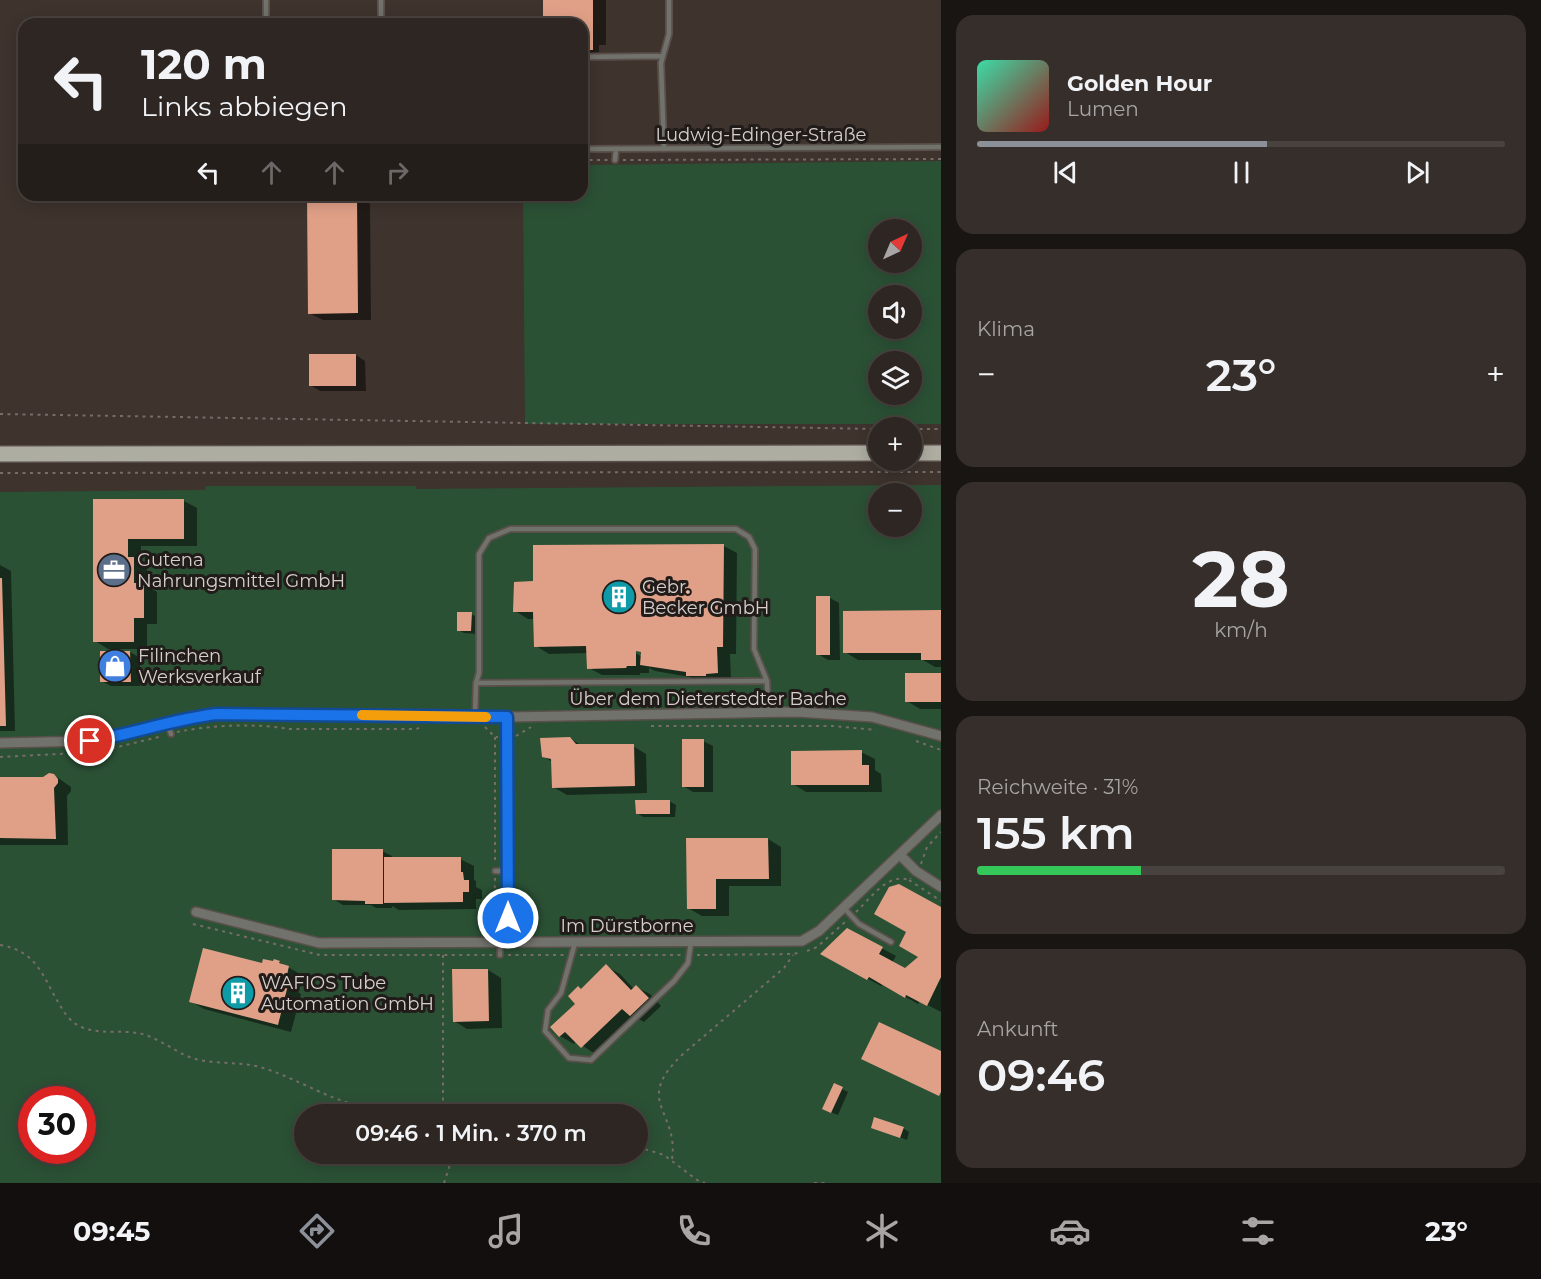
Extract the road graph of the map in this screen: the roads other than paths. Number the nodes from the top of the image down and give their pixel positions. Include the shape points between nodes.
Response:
1 (266, 0) edge
2 (381, 0) edge
3 (669, 0) edge
4 (266, 18) edge
5 (381, 18) edge
6 (663, 56) junction
7 (588, 57) edge
8 (941, 147) edge
9 (588, 149) edge
10 (616, 149) junction
11 (664, 149) junction
12 (615, 160) road end
13 (868, 453) edge
14 (922, 453) edge
15 (941, 453) edge
16 (0, 454) edge
17 (767, 681) junction
18 (476, 683) junction
19 (768, 712) junction
20 (507, 717) junction
21 (476, 721) junction
22 (167, 722) junction
23 (171, 734) road end
24 (941, 736) edge
25 (0, 743) edge
26 (941, 815) edge
27 (900, 855) junction
28 (495, 871) road end
29 (508, 871) junction
30 (941, 887) edge
31 (843, 908) junction
32 (196, 912) dead end
33 (504, 942) junction
34 (691, 942) junction
35 (891, 942) dead end
36 (575, 943) junction
37 (500, 955) dead end

1 - 4 lane
2 - 5 lane
3 - 6 lane via 669,34
6 - 7 lane
6 - 11 lane
8 - 11 lane, Ludwig-Edinger-Straße
9 - 10 lane, Ludwig-Edinger-Straße
10 - 11 lane, Ludwig-Edinger-Straße
10 - 12 lane
13 - 16 main road
14 - 15 main road
17 - 18 lane
17 - 18 lane via 754,649 755,549 749,537 736,529 510,529 489,538 479,554
17 - 19 lane
18 - 21 lane
19 - 20 street, Über dem Dieterstedter Bache
19 - 24 street, Über dem Dieterstedter Bache via 872,717
20 - 21 street, Über dem Dieterstedter Bache
20 - 29 street
21 - 22 street, Über dem Dieterstedter Bache via 217,714
22 - 23 lane
22 - 25 street, Über dem Dieterstedter Bache via 90,741
26 - 27 street
27 - 30 street
27 - 31 street
28 - 29 lane
29 - 33 street
31 - 34 street, Im Dürstborne via 802,941
31 - 35 lane via 859,924
32 - 33 street, Im Dürstborne via 320,943
33 - 36 street, Im Dürstborne
33 - 37 lane
34 - 36 street, Im Dürstborne
34 - 36 lane via 688,963 674,981 591,1060 569,1058 544,1031 548,1010 561,993

